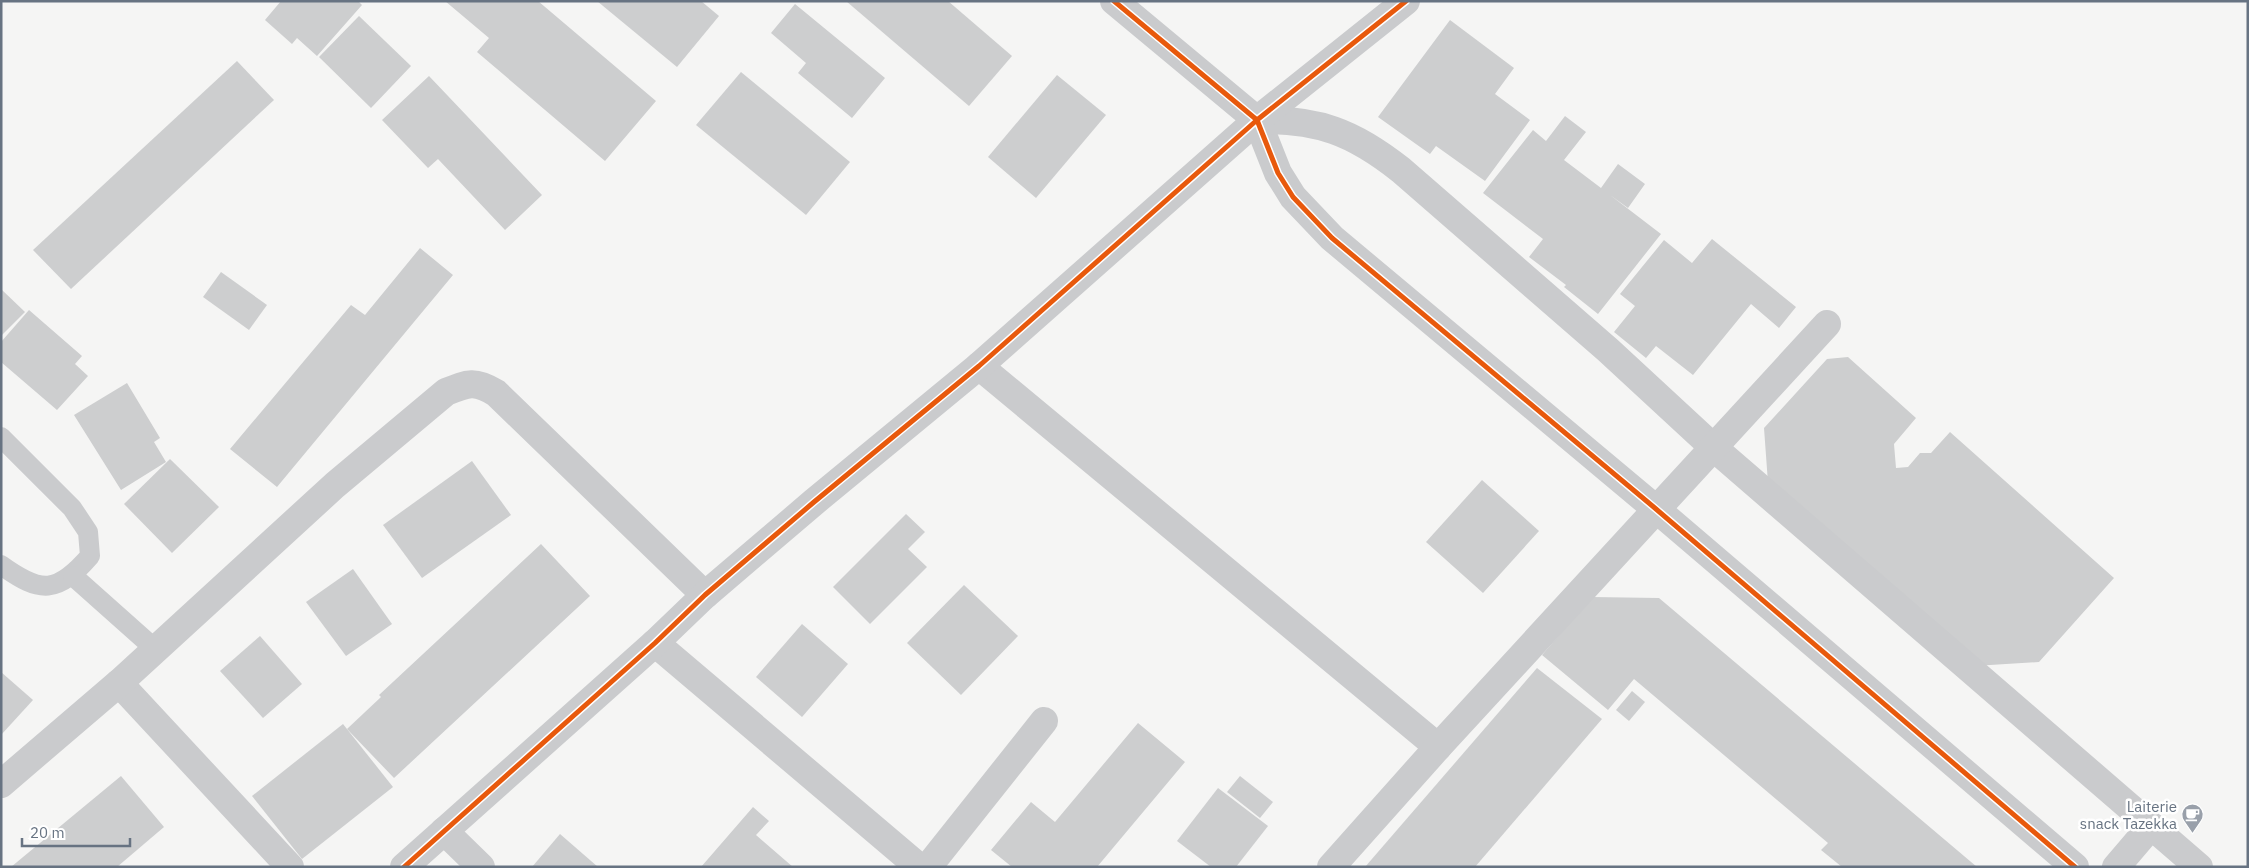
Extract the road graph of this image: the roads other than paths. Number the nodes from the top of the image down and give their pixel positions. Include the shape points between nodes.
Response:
1 (1114, 1) edge
2 (1406, 1) edge
3 (1257, 120) junction
4 (1827, 324) dead end
5 (979, 366) junction
6 (1, 437) edge
7 (1714, 448) junction
8 (1656, 508) junction
9 (1, 565) edge
10 (73, 576) junction
11 (705, 596) junction
12 (655, 643) junction
13 (155, 649) junction
14 (119, 683) junction
15 (1044, 722) dead end
16 (1438, 746) junction
17 (1, 784) edge
18 (2151, 826) junction
19 (444, 831) junction
20 (290, 867) edge
21 (404, 867) edge
22 (481, 867) edge
23 (919, 867) edge
24 (928, 867) edge
25 (1331, 867) edge
26 (2075, 867) edge
27 (2116, 867) edge
28 (2199, 867) edge

1 - 3 street
2 - 3 street
3 - 5 street
3 - 7 street via 1319,125 1376,151 1608,350
3 - 8 street via 1278,173 1311,219
4 - 7 street
5 - 11 street
5 - 16 street
6 - 10 lane via 72,508 88,532 90,556
7 - 8 street
7 - 18 street
8 - 16 street
8 - 26 street
9 - 10 lane via 26,583 52,586
10 - 13 lane
11 - 12 street
11 - 13 street via 496,393 481,384 465,384 446,392 335,486
12 - 19 street
12 - 23 street
13 - 14 street
14 - 17 street
14 - 20 street
15 - 24 street
16 - 25 street
18 - 27 street
18 - 28 street
19 - 21 street
19 - 22 street

